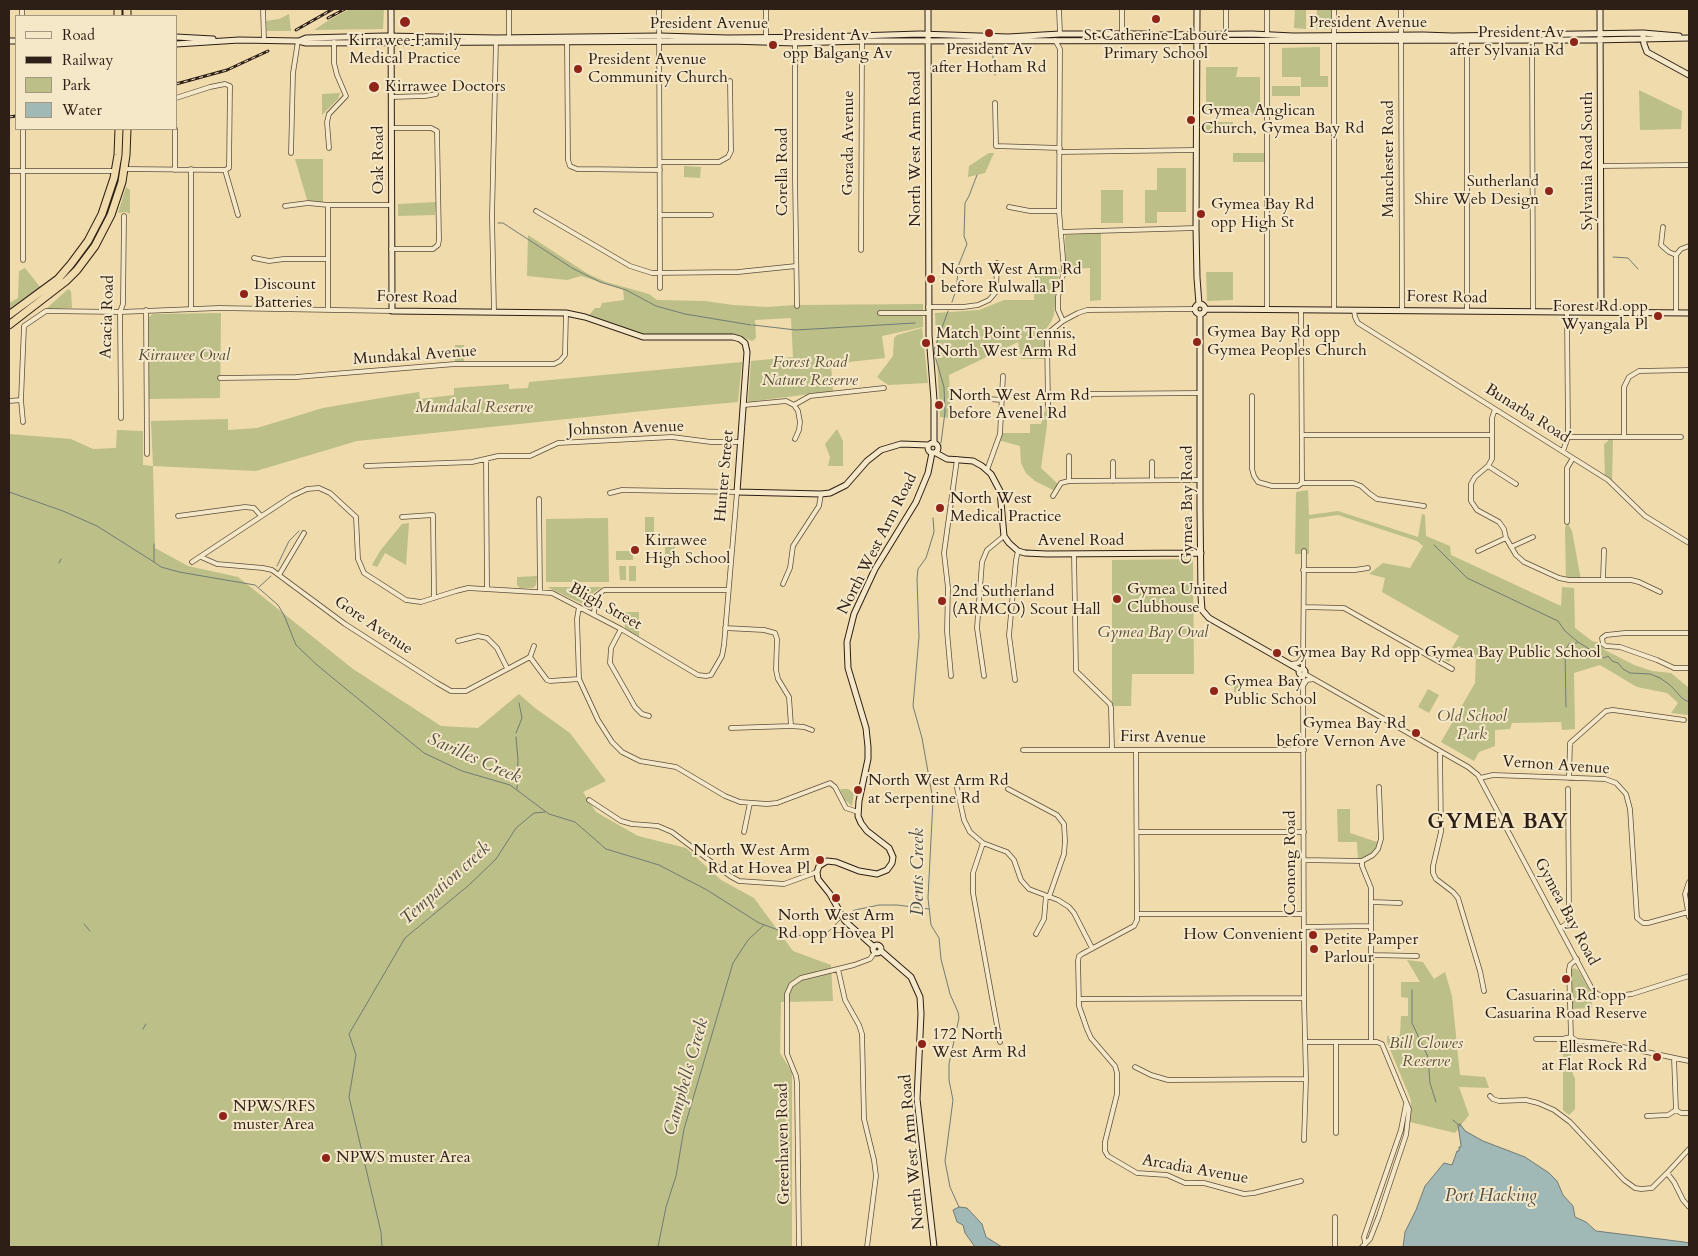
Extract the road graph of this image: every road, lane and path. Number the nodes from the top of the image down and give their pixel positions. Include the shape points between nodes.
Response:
1 (263, 9) edge
2 (391, 9) edge
3 (509, 9) edge
4 (659, 9) edge
5 (766, 9) edge
6 (928, 9) edge
7 (1059, 9) edge
8 (1122, 9) edge
9 (1197, 9) edge
10 (1226, 9) edge
11 (1267, 9) edge
12 (1334, 9) edge
13 (1401, 9) edge
14 (1600, 9) edge
15 (928, 34) junction
16 (1060, 34) junction
17 (1226, 34) junction
18 (1197, 35) junction
19 (178, 37) edge
20 (766, 37) junction
21 (1122, 37) junction
22 (1401, 37) junction
23 (1600, 37) junction
24 (1643, 37) junction
25 (1689, 37) edge
26 (862, 38) junction
27 (1267, 38) junction
28 (1334, 38) junction
29 (392, 39) junction
30 (660, 39) junction
31 (264, 40) junction
32 (495, 40) junction
33 (509, 40) junction
34 (795, 40) junction
35 (1055, 40) junction
36 (1070, 40) junction
37 (1467, 40) junction
38 (1532, 40) junction
39 (226, 41) junction
40 (298, 41) junction
41 (928, 41) junction
42 (1095, 41) junction
43 (1197, 41) junction
44 (334, 42) junction
45 (567, 42) junction
46 (178, 44) edge
47 (1060, 48) junction
48 (1689, 75) edge
49 (730, 81) dead end
50 (436, 94) dead end
51 (178, 97) edge
52 (391, 97) junction
53 (995, 103) dead end
54 (391, 128) junction
55 (23, 130) edge
56 (119, 130) edge
57 (127, 130) edge
58 (175, 130) edge
59 (329, 148) dead end
60 (1060, 150) junction
61 (1196, 150) junction
62 (291, 153) dead end
63 (660, 162) junction
64 (1689, 165) edge
65 (1600, 166) junction
66 (124, 169) junction
67 (227, 169) junction
68 (175, 170) junction
69 (191, 170) junction
70 (660, 170) junction
71 (116, 171) junction
72 (9, 172) edge
73 (23, 172) junction
74 (328, 205) junction
75 (286, 206) dead end
76 (391, 206) junction
77 (1009, 207) dead end
78 (536, 211) dead end
79 (1059, 211) junction
80 (238, 215) dead end
81 (660, 215) junction
82 (710, 215) dead end
83 (124, 216) dead end
84 (1663, 227) dead end
85 (1196, 228) junction
86 (1061, 232) junction
87 (1689, 246) edge
88 (391, 249) junction
89 (861, 250) dead end
90 (1676, 255) junction
91 (254, 258) dead end
92 (328, 259) junction
93 (23, 260) dead end
94 (997, 263) dead end
95 (796, 266) junction
96 (660, 273) junction
97 (660, 288) dead end
98 (1199, 304) junction
99 (797, 306) dead end
100 (191, 309) junction
101 (328, 309) junction
102 (1194, 309) junction
103 (1334, 309) junction
104 (146, 310) junction
105 (928, 310) junction
106 (1205, 310) junction
107 (1267, 310) junction
108 (1301, 310) junction
109 (1354, 310) junction
110 (1402, 310) junction
111 (392, 311) junction
112 (1467, 311) junction
113 (120, 312) junction
114 (494, 312) junction
115 (1533, 312) junction
116 (1601, 312) junction
117 (1689, 312) edge
118 (566, 313) junction
119 (880, 313) dead end
120 (1567, 313) junction
121 (1676, 313) junction
122 (1200, 314) junction
123 (9, 315) edge
124 (1063, 321) junction
125 (9, 324) edge
126 (747, 352) joint
127 (1689, 370) edge
128 (1003, 376) dead end
129 (220, 378) dead end
130 (884, 388) dead end
131 (1200, 393) junction
132 (1089, 394) dead end
133 (1252, 396) dead end
134 (974, 398) dead end
135 (21, 400) junction
136 (1002, 400) junction
137 (9, 401) edge
138 (744, 404) junction
139 (794, 405) junction
140 (1048, 407) dead end
141 (1495, 409) junction
142 (120, 418) dead end
143 (23, 422) dead end
144 (1302, 435) junction
145 (1492, 435) junction
146 (1624, 436) junction
147 (1568, 437) junction
148 (1681, 437) dead end
149 (795, 439) dead end
150 (740, 442) junction
151 (931, 444) junction
152 (1563, 451) junction
153 (934, 453) junction
154 (147, 454) dead end
155 (1069, 456) dead end
156 (1573, 458) junction
157 (486, 459) junction
158 (957, 459) junction
159 (1114, 462) dead end
160 (1152, 462) dead end
161 (366, 466) dead end
162 (1488, 466) junction
163 (987, 470) junction
164 (1152, 480) junction
165 (1200, 480) junction
166 (1069, 481) junction
167 (1114, 481) junction
168 (1302, 483) junction
169 (1516, 484) dead end
170 (737, 492) junction
171 (610, 493) dead end
172 (821, 494) junction
173 (1053, 496) dead end
174 (539, 498) dead end
175 (1424, 506) dead end
176 (178, 516) dead end
177 (261, 516) junction
178 (402, 517) dead end
179 (1568, 522) dead end
180 (304, 533) dead end
181 (1004, 536) junction
182 (1533, 537) dead end
183 (1506, 538) junction
184 (1689, 542) edge
185 (1511, 547) junction
186 (1604, 550) dead end
187 (1018, 551) junction
188 (1304, 551) dead end
189 (1478, 551) dead end
190 (1201, 553) junction
191 (1074, 554) junction
192 (201, 557) junction
193 (192, 562) dead end
194 (1368, 568) dead end
195 (1303, 570) junction
196 (279, 575) junction
197 (1603, 579) junction
198 (783, 584) dead end
199 (487, 588) junction
200 (728, 590) junction
201 (540, 592) junction
202 (1660, 592) dead end
203 (434, 598) junction
204 (580, 607) junction
205 (1304, 607) junction
206 (594, 615) junction
207 (725, 628) junction
208 (621, 629) junction
209 (1689, 633) edge
210 (458, 641) dead end
211 (534, 646) dead end
212 (530, 656) junction
213 (1303, 657) junction
214 (1289, 664) junction
215 (507, 668) junction
216 (1689, 668) edge
217 (1452, 669) dead end
218 (1303, 672) junction
219 (698, 675) joint
220 (951, 676) dead end
221 (984, 676) dead end
222 (579, 679) junction
223 (1314, 679) junction
224 (1015, 680) dead end
225 (1303, 686) junction
226 (649, 716) dead end
227 (1684, 720) dead end
228 (791, 726) junction
229 (731, 728) dead end
230 (812, 730) dead end
231 (1023, 750) dead end
232 (1112, 750) junction
233 (1304, 750) junction
234 (1136, 751) junction
235 (1440, 751) junction
236 (1480, 778) junction
237 (1569, 778) junction
238 (1379, 787) dead end
239 (957, 788) dead end
240 (1008, 789) dead end
241 (1568, 789) dead end
242 (589, 800) dead end
243 (750, 803) junction
244 (858, 812) junction
245 (744, 832) dead end
246 (1138, 832) junction
247 (1304, 832) junction
248 (983, 843) junction
249 (1304, 860) junction
250 (1362, 861) junction
251 (817, 872) junction
252 (1689, 882) edge
253 (1047, 896) junction
254 (1371, 902) junction
255 (1400, 902) dead end
256 (1138, 914) junction
257 (1304, 914) junction
258 (1689, 914) edge
259 (1371, 926) junction
260 (1304, 927) junction
261 (1560, 928) junction
262 (1036, 934) dead end
263 (1092, 948) junction
264 (877, 950) junction
265 (1372, 956) junction
266 (1417, 956) dead end
267 (1577, 959) junction
268 (838, 969) junction
269 (1689, 976) edge
270 (1484, 991) dead end
271 (1304, 998) junction
272 (1079, 999) junction
273 (1571, 1037) junction
274 (1536, 1039) dead end
275 (1000, 1042) dead end
276 (1305, 1042) junction
277 (1336, 1042) junction
278 (1371, 1042) junction
279 (1674, 1058) junction
280 (1689, 1061) edge
281 (1135, 1067) dead end
282 (1306, 1079) junction
283 (1490, 1096) dead end
284 (1406, 1104) junction
285 (1676, 1110) junction
286 (1689, 1114) edge
287 (1647, 1116) dead end
288 (1336, 1133) dead end
289 (1304, 1140) dead end
290 (1689, 1149) edge
291 (1667, 1173) junction
292 (1301, 1181) dead end
293 (1689, 1207) edge
294 (1335, 1217) dead end
295 (1365, 1243) junction
296 (799, 1247) edge
297 (867, 1247) edge
298 (934, 1247) edge
299 (1335, 1247) edge
300 (1362, 1247) edge

1 - 31 street
2 - 29 street, Oak Road
3 - 33 street
4 - 30 street
5 - 20 street
6 - 15 street, North West Arm Road
7 - 16 street
8 - 21 street
9 - 18 street
10 - 17 street
11 - 27 street
12 - 28 street
13 - 22 street, Manchester Road
14 - 23 street, Sylvania Road South
15 - 16 street, President Avenue
15 - 26 street, President Avenue
15 - 41 street, North West Arm Road
16 - 21 street, President Avenue
16 - 42 street via 1064,38
17 - 18 street, President Avenue
17 - 27 street, President Avenue
18 - 21 street, President Avenue
18 - 43 street
19 - 39 street, President Avenue
20 - 30 street, President Avenue
20 - 34 street, President Avenue
21 - 42 street, President Avenue
21 - 43 street, President Avenue
22 - 23 street, President Avenue
22 - 28 street, President Avenue
22 - 37 street, President Avenue
22 - 110 street, Manchester Road
23 - 24 street, President Avenue
23 - 38 street, President Avenue
23 - 65 street, Sylvania Road South
24 - 25 street, President Avenue
24 - 48 street via 1651,55
26 - 34 street, President Avenue
26 - 41 street, President Avenue
26 - 89 street, Gorada Avenue
27 - 28 street, President Avenue
27 - 43 street, President Avenue
27 - 107 street
28 - 103 street
29 - 32 street, President Avenue
29 - 40 street, President Avenue via 306,38
29 - 44 street, President Avenue
29 - 52 street, Oak Road
30 - 33 street, President Avenue
30 - 34 street, President Avenue
30 - 45 street, President Avenue
30 - 63 street
31 - 39 street, President Avenue
31 - 40 street, President Avenue
32 - 33 street, President Avenue
32 - 114 street
33 - 45 street, President Avenue
34 - 95 street, Corella Road
35 - 36 street, President Avenue
35 - 41 street, President Avenue
35 - 47 street
36 - 42 street, President Avenue
36 - 47 street
37 - 38 street, President Avenue
37 - 112 street
38 - 115 street
39 - 46 street, President Avenue
40 - 44 street, President Avenue
40 - 62 street via 293,73
41 - 105 street, North West Arm Road
43 - 61 street
44 - 59 street via 334,63 346,96 329,114
45 - 70 street via 570,166 577,170
47 - 60 street
49 - 63 street via 731,151 728,157 719,162
50 - 52 street
51 - 67 street via 210,87 230,86
52 - 54 street, Oak Road
53 - 60 street via 996,146
54 - 76 street, Oak Road
54 - 88 street via 431,128 437,132 439,240 433,249
55 - 73 street
56 - 71 highway
57 - 66 highway
58 - 68 street
60 - 61 street
60 - 79 street
61 - 85 street
63 - 70 street
64 - 65 street
65 - 116 street, Sylvania Road South
66 - 68 street
66 - 125 highway via 115,206 86,258 51,293
67 - 69 street
67 - 80 street
68 - 69 street
69 - 100 street
70 - 81 street
71 - 73 street
71 - 123 highway via 102,214 80,253 50,285
72 - 73 street
73 - 93 street
74 - 75 street
74 - 76 street
74 - 92 street
76 - 88 street, Oak Road
77 - 79 street
78 - 96 street via 630,266
79 - 86 street
81 - 82 street
81 - 96 street
83 - 113 street, Acacia Road via 123,304
84 - 90 street via 1661,245
85 - 86 street
85 - 98 street
86 - 124 street via 1064,270 1058,310
87 - 90 street
88 - 111 street, Oak Road
90 - 121 street
91 - 92 street via 269,262
92 - 101 street
94 - 105 street via 996,292 990,300 978,305
95 - 96 street via 738,272
95 - 99 street, Corella Road
96 - 97 street
98 - 102 street
98 - 106 street
100 - 101 street, Forest Road
100 - 104 street, Forest Road
101 - 111 street, Forest Road
102 - 122 street
102 - 124 street via 1087,310
103 - 108 street, Forest Road
103 - 109 street, Forest Road
104 - 113 street, Forest Road
104 - 154 street
105 - 119 street
105 - 151 street, North West Arm Road via 934,400
106 - 107 street, Forest Road
106 - 122 street
107 - 108 street, Forest Road
108 - 144 street
109 - 110 street, Forest Road
109 - 141 street, Bunarba Road via 1358,323
110 - 112 street, Forest Road
111 - 114 street, Forest Road
112 - 115 street, Forest Road
113 - 135 street, Forest Road via 46,311 24,326
113 - 142 street, Acacia Road
114 - 118 street, Forest Road
115 - 120 street, Forest Road
116 - 120 street, Forest Road
116 - 121 street, Forest Road
117 - 121 street, Forest Road
118 - 126 street, Forest Road via 643,337 736,337 744,342
118 - 129 street, Mundakal Avenue via 565,355 554,364 455,364 296,376
120 - 147 street
122 - 131 street, Gymea Bay Road
124 - 140 street via 1047,334
126 - 138 street, Hunter Street
127 - 146 street via 1639,371 1629,377 1624,387
128 - 136 street
130 - 139 street via 810,396
131 - 132 street
131 - 165 street, Gymea Bay Road
133 - 168 street via 1254,476 1262,484 1272,486 1298,486
134 - 136 street
135 - 137 street
135 - 143 street
136 - 163 street via 1000,433
138 - 139 street via 786,400
138 - 150 street, Hunter Street
139 - 149 street via 800,422
141 - 145 street
141 - 152 street, Bunarba Road
144 - 145 street
144 - 168 street
145 - 162 street via 1492,459
146 - 147 street
146 - 148 street
147 - 152 street
150 - 157 street, Johnston Avenue via 672,437 558,443 530,456
150 - 170 street, Hunter Street
151 - 153 street via 929,449
151 - 172 street via 887,447 874,455 846,484
152 - 156 street, Bunarba Road
153 - 158 street via 947,459
153 - 244 street, North West Arm Road via 916,502 875,569 848,635 848,668 865,720 868,747
155 - 166 street
156 - 179 street via 1567,468
156 - 184 street, Bunarba Road via 1608,480 1645,516
157 - 161 street, Johnston Avenue
157 - 199 street
158 - 163 street via 973,461
158 - 220 street via 944,553
159 - 167 street
160 - 164 street
162 - 169 street
162 - 183 street via 1471,484 1471,501 1477,510 1499,522
163 - 181 street via 1000,491
164 - 165 street
164 - 167 street
165 - 190 street, Gymea Bay Road
166 - 167 street
166 - 173 street via 1061,483
168 - 175 street via 1353,483 1377,499
170 - 171 street via 622,490
170 - 172 street
170 - 200 street, Hunter Street
172 - 198 street via 819,506 792,546 790,568
174 - 201 street
176 - 177 street via 245,507 254,508
177 - 192 street, Bligh Street
177 - 203 street, Bligh Street via 298,492 314,488 324,490 356,516 358,559 364,573 406,600 421,602
178 - 203 street via 433,516
180 - 196 street
181 - 187 street, Avenel Road
181 - 221 street via 987,550 982,562 977,628
182 - 185 street
183 - 185 street
183 - 189 street
185 - 197 street via 1524,562 1559,578
186 - 197 street
187 - 191 street, Avenel Road
187 - 224 street via 1009,635
188 - 195 street, Coonong Road
190 - 191 street, Avenel Road
190 - 214 street, Gymea Bay Road via 1204,613
191 - 232 street via 1076,671 1110,704
192 - 193 street, Bligh Street
192 - 196 street, Gore Avenue via 226,566 268,568
194 - 195 street
195 - 205 street, Coonong Road
196 - 215 street, Gore Avenue via 346,624 451,691 466,691
197 - 202 street via 1639,582
199 - 201 street, Bligh Street
199 - 203 street, Bligh Street via 462,589
200 - 206 street via 604,590 595,597
200 - 207 street, Hunter Street
201 - 204 street, Bligh Street via 556,594
204 - 206 street, Bligh Street
204 - 222 street via 577,619
205 - 213 street, Coonong Road
205 - 217 street via 1347,610
206 - 208 street, Bligh Street
207 - 219 street, Hunter Street via 723,651 716,669 709,676
207 - 228 street via 775,633 776,670 789,697
208 - 219 street, Bligh Street
208 - 226 street via 611,648 610,664 635,707
209 - 216 street via 1625,633 1602,638 1606,646 1620,647 1674,668
210 - 215 street via 478,636 487,638 497,648
211 - 212 street
212 - 215 street, Gore Avenue
212 - 222 street via 547,680
213 - 214 street via 1298,663
213 - 218 street, Coonong Road
214 - 218 street, Gymea Bay Road
218 - 223 street, Gymea Bay Road
218 - 225 street, Coonong Road
222 - 243 street via 598,720 622,752 640,761 676,767 732,799
223 - 225 street via 1307,680
223 - 235 street, Gymea Bay Road
225 - 233 street, Coonong Road
227 - 237 street via 1606,711 1570,742
228 - 229 street
228 - 230 street
231 - 232 street, First Avenue
232 - 234 street, First Avenue
233 - 234 street, First Avenue
233 - 247 street, Coonong Road
234 - 246 street
235 - 236 street, Gymea Bay Road
235 - 270 street via 1441,832 1433,873 1458,898
236 - 237 street, Vernon Avenue via 1493,774
236 - 261 street, Gymea Bay Road
237 - 258 street, Vernon Avenue via 1611,781 1626,794 1639,921
238 - 250 street via 1380,843 1373,855
239 - 248 street via 967,827
240 - 253 street via 1057,815 1064,824 1064,854
241 - 261 street via 1569,916
242 - 251 street via 621,821 658,826 672,832 739,880 784,884
243 - 244 street via 777,803 830,783 846,808
243 - 245 street
244 - 251 street via 863,827 891,851 891,866 878,874 827,861 819,866
246 - 247 street
246 - 256 street
247 - 249 street, Coonong Road
248 - 253 street via 1007,852 1024,884 1032,891
248 - 275 street via 973,873 973,893
249 - 250 street
249 - 257 street, Coonong Road
250 - 254 street via 1371,886
251 - 264 street, North West Arm Road via 845,921
252 - 258 street via 1685,894
253 - 262 street via 1044,919
253 - 263 street via 1063,902 1072,910
254 - 255 street
254 - 259 street
256 - 257 street
256 - 263 street via 1134,926
257 - 260 street, Coonong Road
259 - 260 street
259 - 265 street
260 - 271 street, Coonong Road
261 - 267 street, Gymea Bay Road
263 - 272 street, Arcadia Avenue via 1079,956
264 - 268 street, Greenhaven Road via 866,961
264 - 298 street, North West Arm Road via 907,972 920,998 917,1099
265 - 266 street
265 - 278 street
267 - 269 street, Gymea Bay Road via 1594,991 1604,997 1641,992
267 - 273 street via 1569,970
268 - 296 street, Greenhaven Road via 801,978 792,985 787,998 787,1054 797,1083
268 - 297 street via 844,996 862,1034 864,1119 876,1176
271 - 272 street
271 - 276 street, Coonong Road
272 - 292 street, Arcadia Avenue via 1088,1034 1115,1066 1117,1073 1118,1094 1105,1146 1108,1156 1138,1173 1167,1174 1185,1183 1204,1183 1244,1194
273 - 274 street
273 - 279 street via 1577,1041 1604,1043
276 - 277 street
276 - 282 street, Coonong Road
277 - 278 street
277 - 288 street
278 - 284 street via 1384,1046
279 - 280 street
279 - 285 street
281 - 282 street via 1168,1080
282 - 289 street, Coonong Road
283 - 291 street via 1499,1101 1526,1100 1554,1110 1635,1188 1652,1188
284 - 295 street via 1401,1130 1364,1237
284 - 295 street via 1409,1109 1406,1135 1373,1232
285 - 286 street
285 - 287 street via 1668,1115
290 - 291 street
291 - 293 street
294 - 299 street
295 - 300 street

